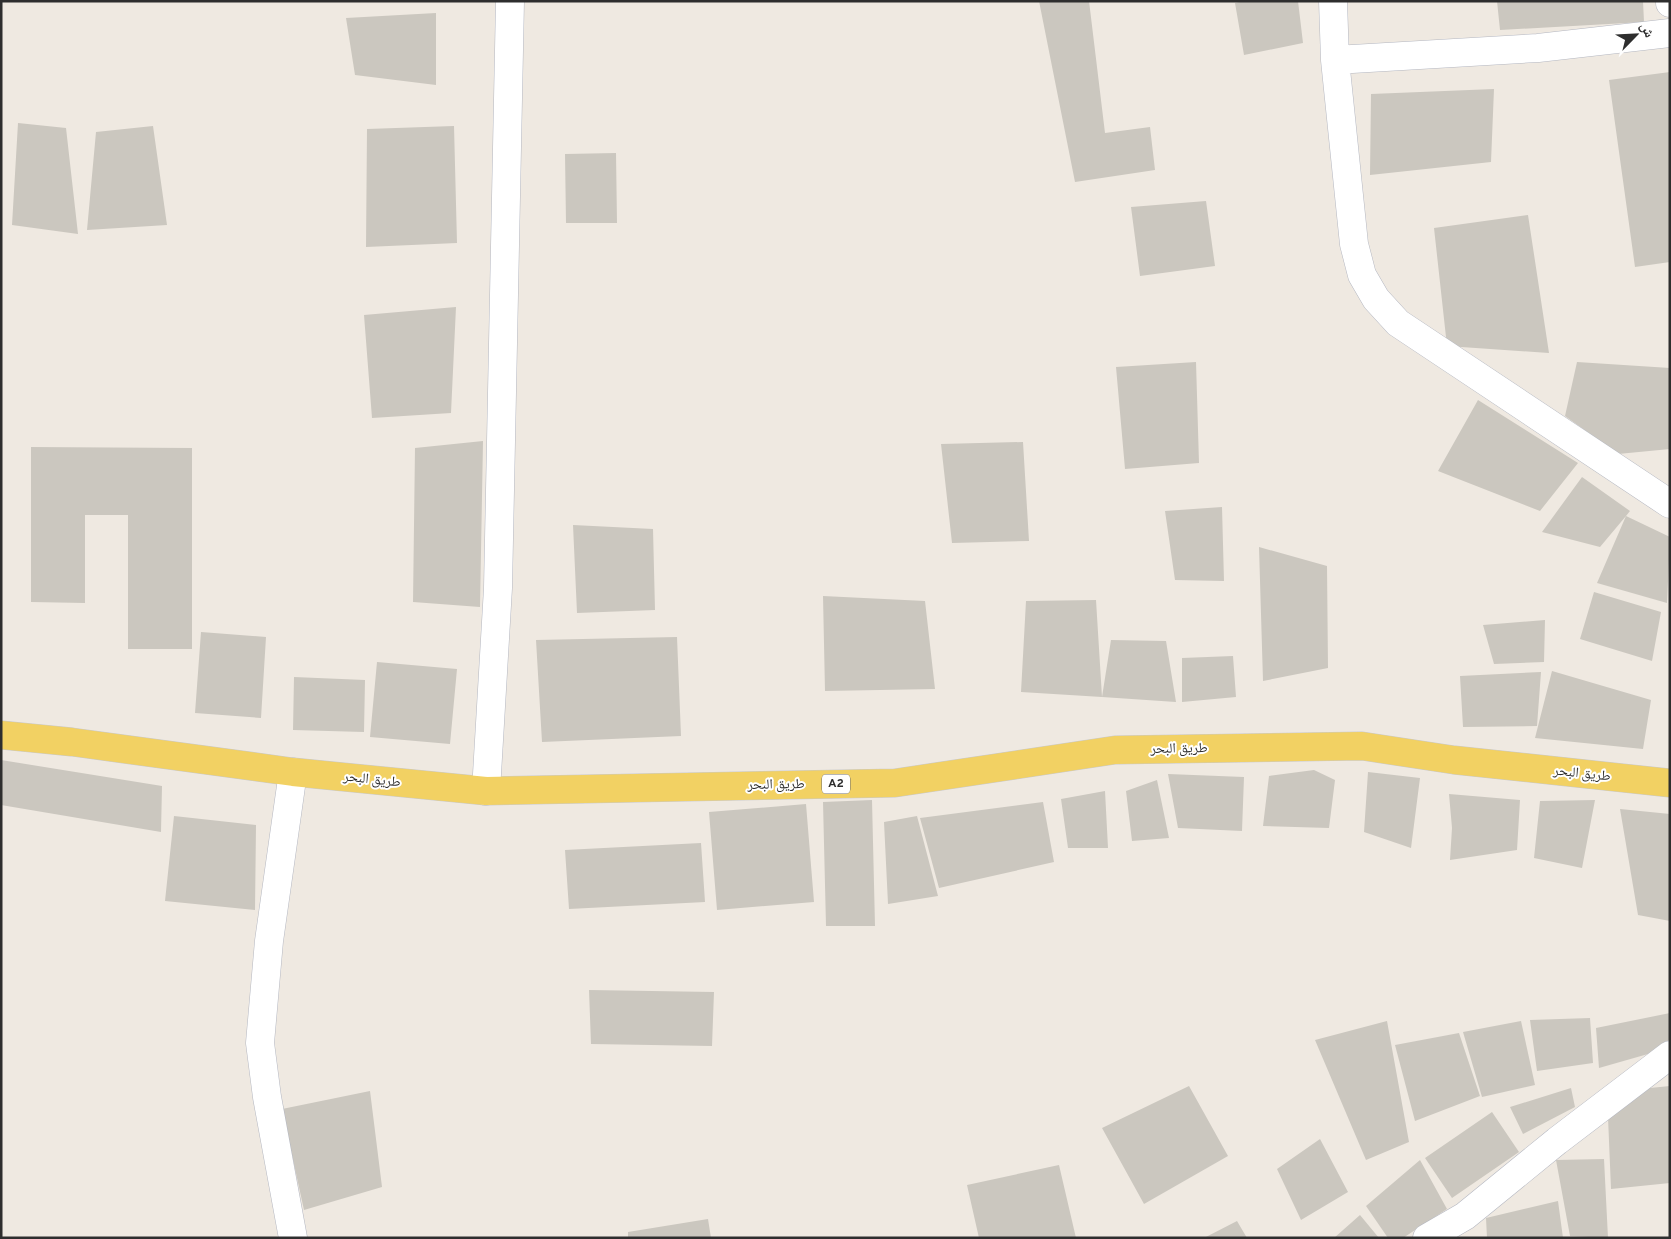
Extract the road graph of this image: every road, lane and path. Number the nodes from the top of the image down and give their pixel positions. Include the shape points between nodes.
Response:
1 (510, 1) edge
2 (1333, 1) edge
3 (1670, 33) edge
4 (1335, 60) junction
5 (1670, 504) edge
6 (1, 735) edge
7 (294, 772) junction
8 (1670, 783) edge
9 (486, 791) junction
10 (1670, 1055) edge
11 (1465, 1227) edge
12 (293, 1238) edge
13 (1427, 1238) edge

1 - 9 street via 498,588
2 - 4 street
3 - 4 street via 1538,48
4 - 5 street via 1354,244 1362,275 1376,299 1398,323
6 - 7 main road, طريق البحر / A2
7 - 9 main road, طريق البحر / A2
7 - 12 street via 269,941 260,1043
8 - 9 main road, طريق البحر / A2 via 1352,746 1115,750 895,783
10 - 11 street via 1557,1141
11 - 13 street

